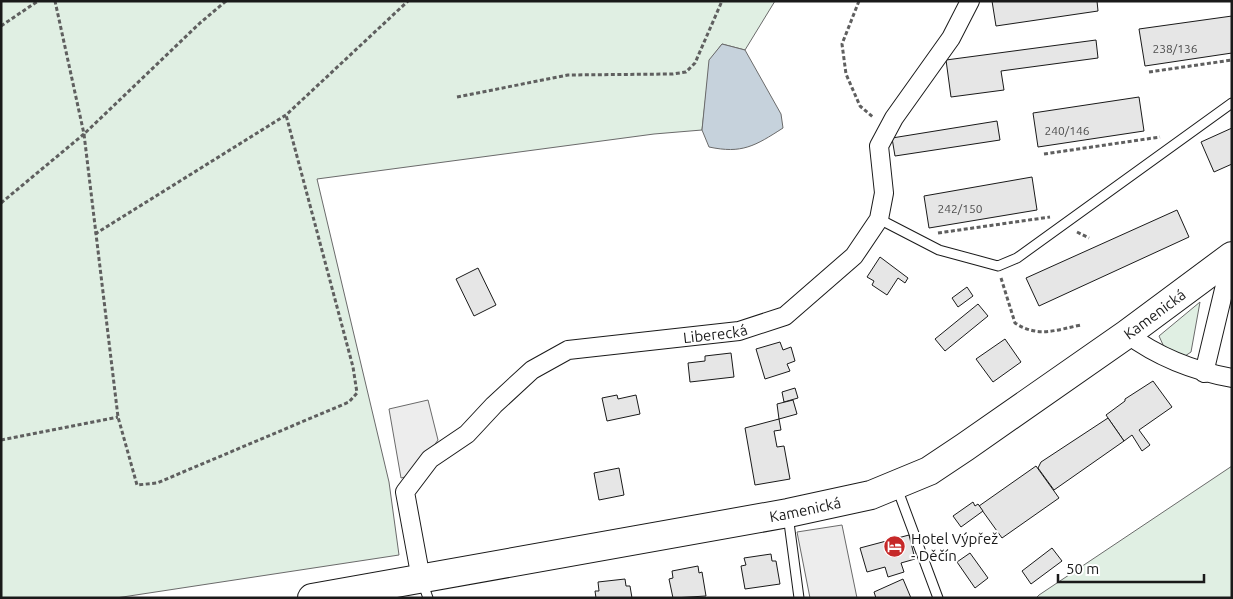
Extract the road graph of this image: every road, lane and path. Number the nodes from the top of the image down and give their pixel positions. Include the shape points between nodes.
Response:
1 (38, 1) edge
2 (55, 1) edge
3 (226, 1) edge
4 (408, 1) edge
5 (722, 1) edge
6 (859, 1) edge
7 (970, 1) edge
8 (1, 26) edge
9 (1232, 60) edge
10 (1149, 72) dead end
11 (457, 97) dead end
12 (1232, 103) edge
13 (286, 115) junction
14 (887, 130) junction
15 (84, 134) junction
16 (1176, 144) junction
17 (1044, 154) dead end
18 (1, 203) edge
19 (879, 219) junction
20 (1062, 226) junction
21 (95, 234) junction
22 (912, 237) junction
23 (1089, 238) dead end
24 (1232, 256) edge
25 (998, 266) junction
26 (1082, 325) dead end
27 (1127, 334) junction
28 (1204, 373) junction
29 (1232, 378) edge
30 (118, 417) junction
31 (1, 440) edge
32 (896, 485) junction
33 (788, 513) junction
34 (424, 588) edge
35 (312, 598) edge
36 (799, 598) edge
37 (938, 598) edge

1 - 8 path
2 - 15 path
3 - 15 path
4 - 13 path
5 - 11 path via 695,62 686,72 568,75
6 - 14 path via 842,44 846,74 860,106
7 - 14 street, Liberecká via 951,38
9 - 10 path
12 - 16 lane
13 - 21 path
13 - 30 path via 353,367 357,393 349,402 158,483 137,485
14 - 19 street, Liberecká via 879,146 884,193
15 - 18 path
15 - 21 path
16 - 17 path via 1162,137
16 - 20 lane
19 - 22 lane
19 - 34 street, Liberecká via 854,256 786,316 740,331 568,350 532,370 467,434 430,459 405,492
20 - 22 path via 1048,216
20 - 23 path
20 - 25 lane via 1017,258
21 - 30 path
22 - 25 lane via 939,250
24 - 27 main road, Kamenická
24 - 28 street
25 - 26 path via 1015,323 1028,331 1042,332
27 - 28 street via 1149,351
27 - 32 main road, Kamenická via 929,471
28 - 29 street
30 - 31 path
32 - 33 main road, Kamenická via 872,495
32 - 37 lane
33 - 34 main road, Kamenická
33 - 36 lane
34 - 35 main road, Kamenická

